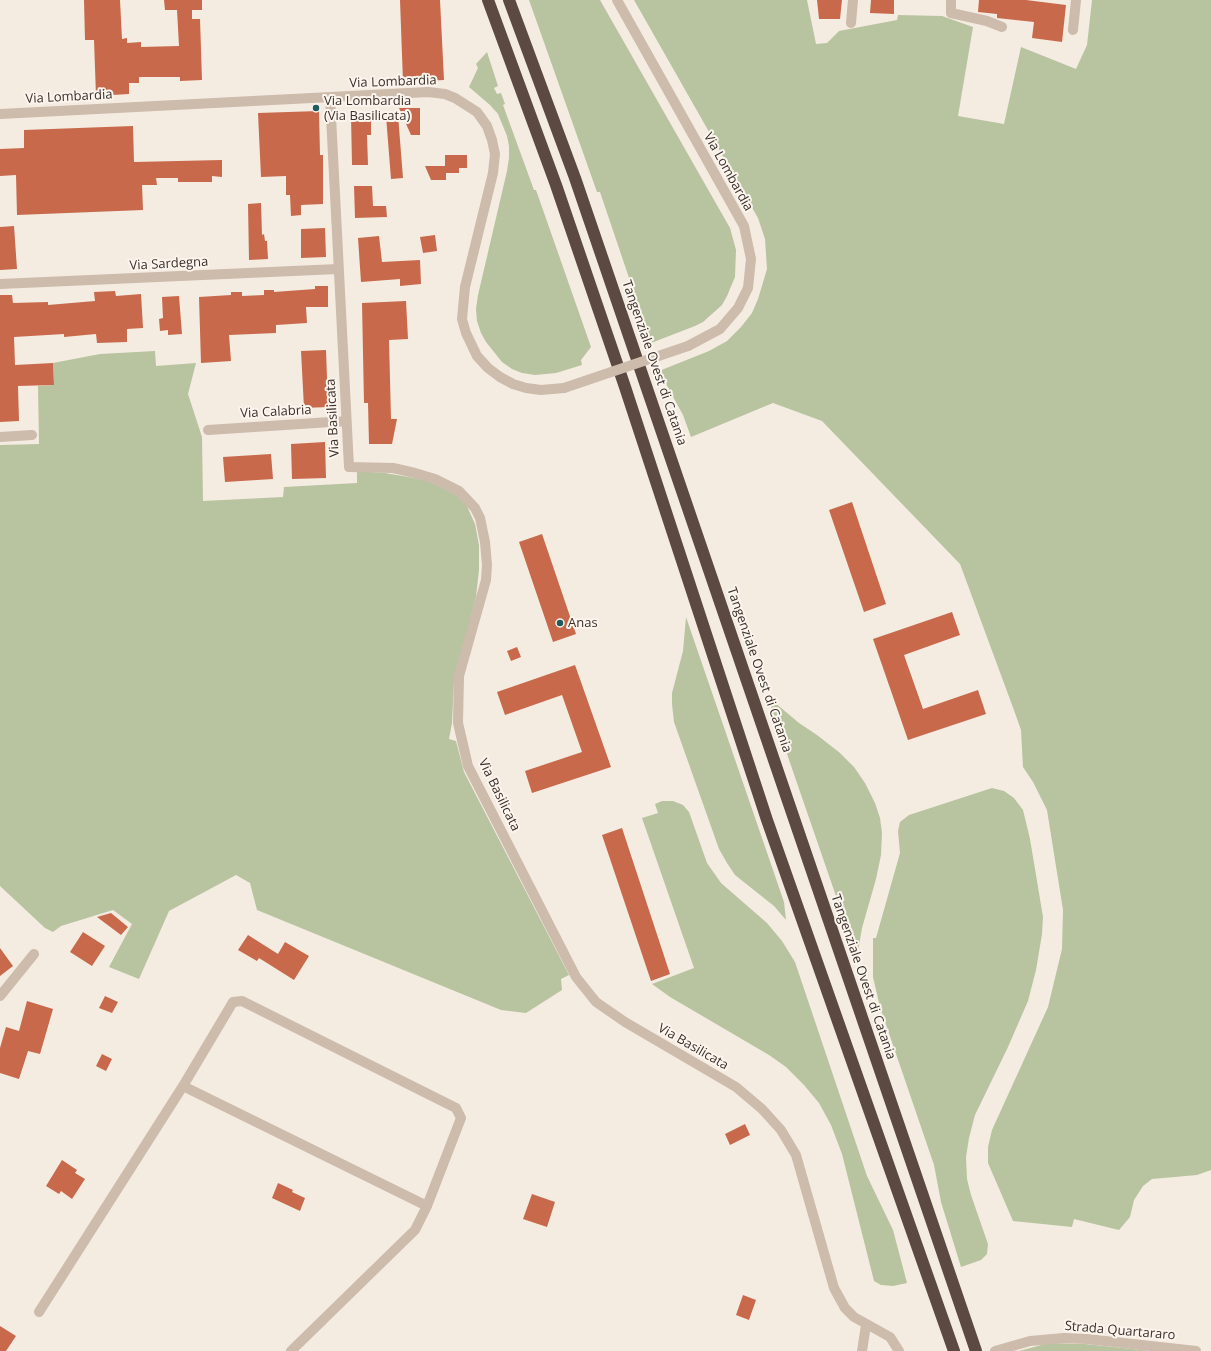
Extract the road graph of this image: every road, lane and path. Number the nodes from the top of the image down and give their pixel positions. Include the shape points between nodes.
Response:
1 (488, 0) edge
2 (509, 0) edge
3 (617, 0) edge
4 (853, 0) edge
5 (952, 0) edge
6 (1076, 0) edge
7 (851, 23) dead end
8 (1002, 27) dead end
9 (1073, 30) dead end
10 (330, 97) junction
11 (0, 114) edge
12 (338, 269) junction
13 (0, 284) edge
14 (346, 421) junction
15 (208, 430) dead end
16 (32, 436) dead end
17 (0, 437) edge
18 (34, 954) dead end
19 (0, 996) edge
20 (183, 1086) junction
21 (427, 1206) junction
22 (39, 1312) dead end
23 (866, 1325) junction
24 (291, 1351) edge
25 (862, 1351) edge
26 (898, 1351) edge
27 (954, 1351) edge
28 (976, 1351) edge
29 (995, 1351) edge
30 (1196, 1351) edge

1 - 27 highway via 556,185 767,820
2 - 28 highway, Tangenziale Ovest di Catania via 576,178
3 - 10 street, Via Lombardia, bridge via 744,226 751,259 748,288 738,308 720,329 688,346 564,388 541,390 506,381 477,356 466,333 462,319 465,287 493,173 494,154 487,126 477,112 455,98 428,92
4 - 7 street
5 - 8 street via 951,13
6 - 9 street
10 - 11 street, Via Lombardia
10 - 12 street, Via Basilicata
12 - 13 street, Via Sardegna
12 - 14 street, Via Basilicata
14 - 15 street, Via Calabria
14 - 23 street, Via Basilicata via 349,467 393,468 434,479 459,490 480,518 485,542 486,580 459,676 458,723 468,766 576,977 596,1002 625,1022 736,1087 762,1109 781,1130 796,1155 834,1288 845,1308
16 - 17 street
18 - 19 street
20 - 21 street
20 - 21 street via 233,1002 242,1001 456,1108 461,1118
20 - 22 street
21 - 24 street via 415,1230
23 - 25 street
23 - 26 street, Via Basilicata via 890,1337
29 - 30 street, Strada Quartararo via 1030,1341 1064,1338

